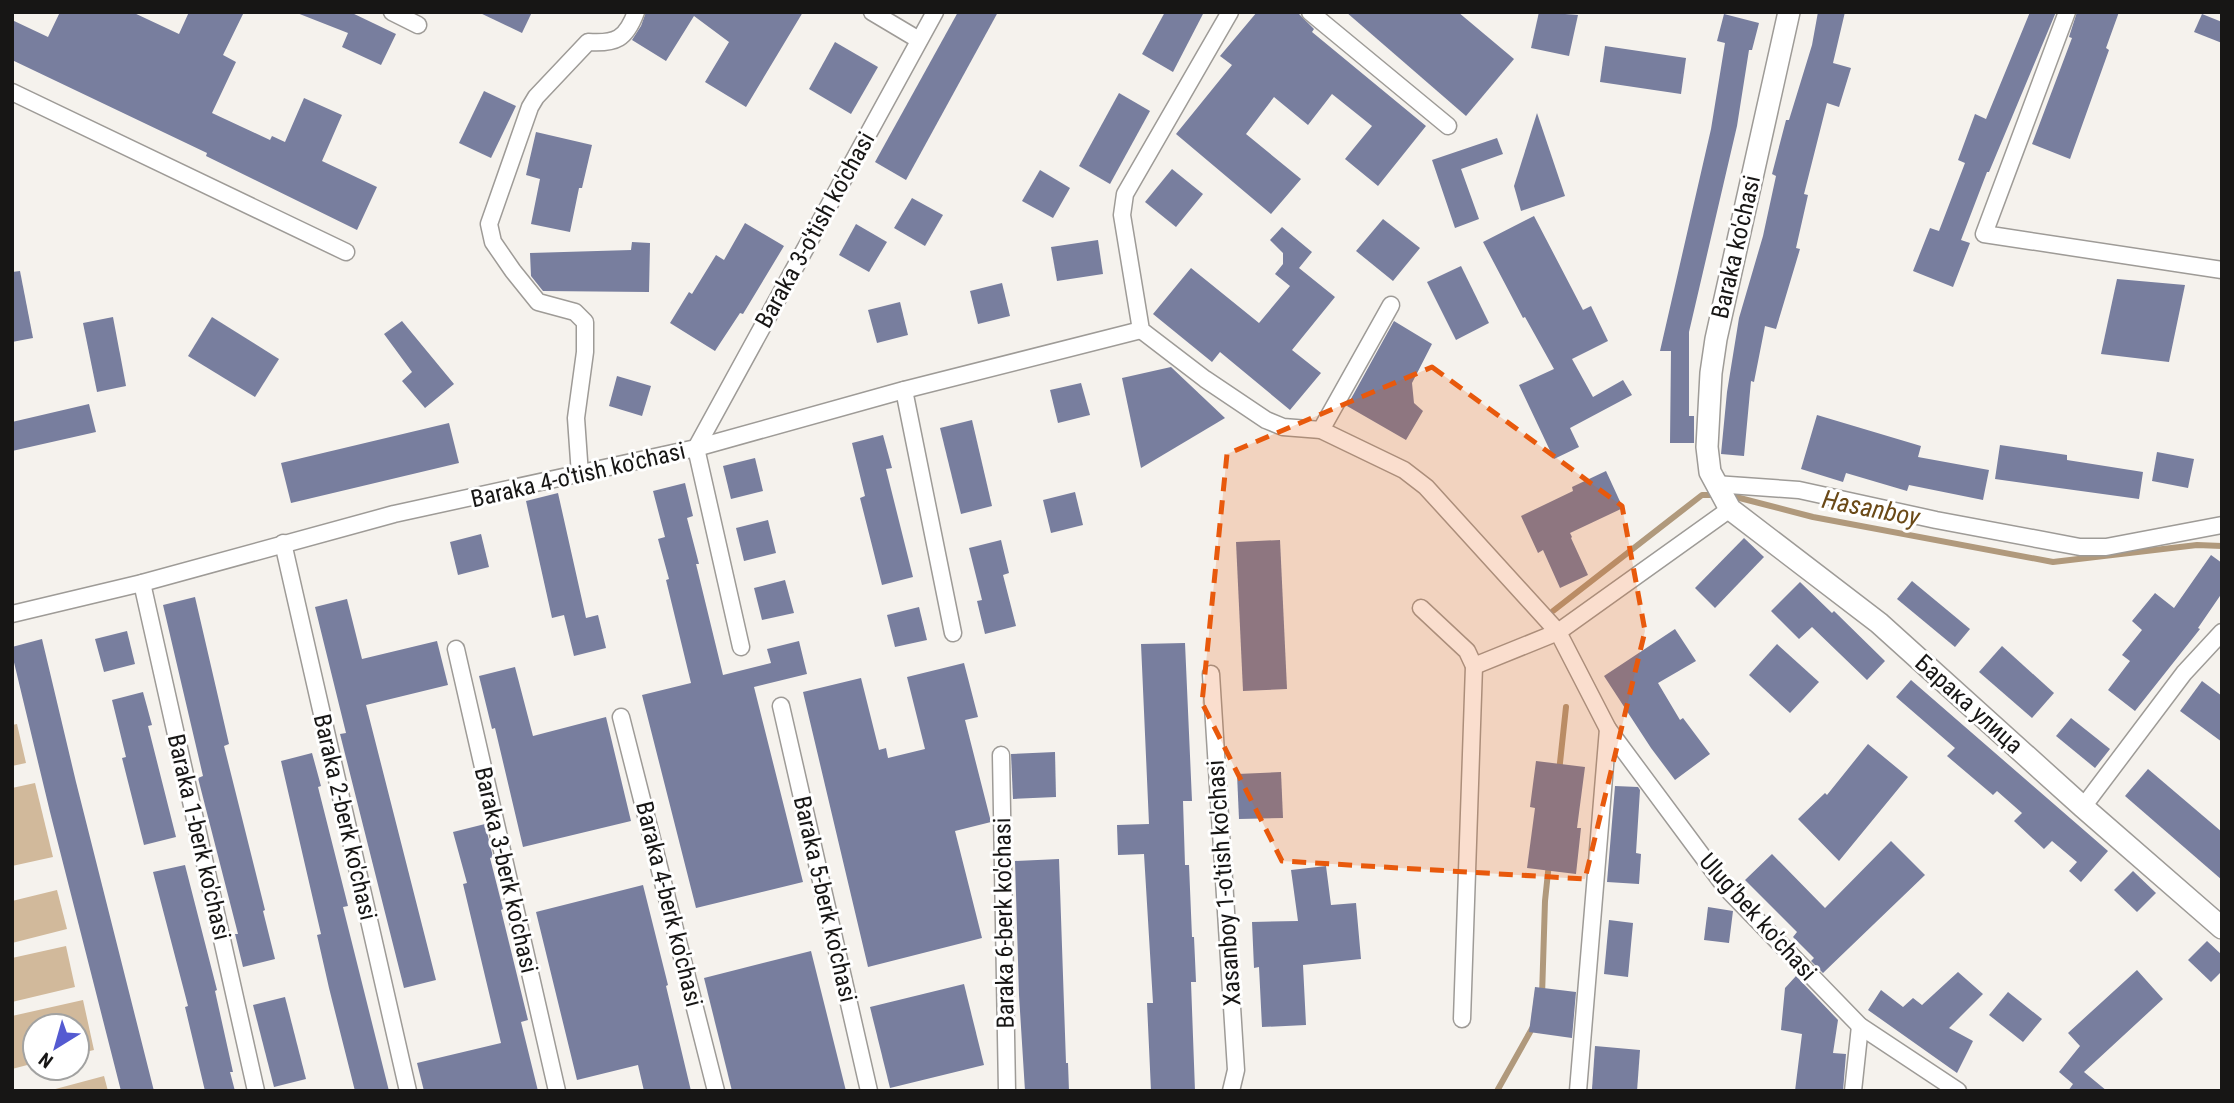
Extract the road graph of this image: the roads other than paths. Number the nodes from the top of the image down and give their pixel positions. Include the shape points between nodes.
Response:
1 (391, 12) edge
2 (636, 12) edge
3 (872, 12) edge
4 (935, 12) edge
5 (1230, 12) edge
6 (1310, 12) edge
7 (1788, 12) edge
8 (2067, 12) edge
9 (418, 25) dead end
10 (919, 40) junction
11 (12, 92) edge
12 (1448, 126) dead end
13 (346, 252) dead end
14 (2222, 270) edge
15 (1391, 304) dead end
16 (1141, 330) junction
17 (904, 390) junction
18 (1321, 430) junction
19 (696, 448) junction
20 (580, 475) junction
21 (1715, 484) junction
22 (1728, 507) junction
23 (2222, 525) edge
24 (283, 543) junction
25 (142, 583) junction
26 (1421, 608) dead end
27 (12, 614) edge
28 (1558, 632) junction
29 (2222, 632) edge
30 (953, 633) dead end
31 (741, 647) dead end
32 (456, 649) dead end
33 (1474, 666) junction
34 (1211, 674) dead end
35 (781, 706) dead end
36 (621, 718) dead end
37 (1608, 729) junction
38 (1001, 755) dead end
39 (2083, 807) junction
40 (2222, 928) edge
41 (1462, 1019) dead end
42 (1860, 1026) junction
43 (256, 1091) edge
44 (408, 1091) edge
45 (557, 1091) edge
46 (716, 1091) edge
47 (869, 1091) edge
48 (1007, 1091) edge
49 (1230, 1091) edge
50 (1578, 1091) edge
51 (1853, 1091) edge
52 (1958, 1091) edge

1 - 9 street
2 - 20 street via 625,34 606,43 588,42 536,97 489,224 493,242 538,302 575,312 585,322 576,418
3 - 10 street
4 - 10 street, Baraka 3-o'tish ko'chasi
5 - 16 street via 1125,194 1122,215
6 - 12 street
7 - 21 main road, Baraka ko'chasi via 1716,339 1707,447
8 - 14 street via 1984,233
10 - 19 street, Baraka 3-o'tish ko'chasi
11 - 13 street
15 - 18 street
16 - 17 street, Baraka 4-o'tish ko'chasi
16 - 18 street via 1266,420 1283,427
17 - 19 street, Baraka 4-o'tish ko'chasi
17 - 30 street
18 - 28 street via 1404,470 1426,486
19 - 20 street, Baraka 4-o'tish ko'chasi
19 - 31 street
20 - 24 street, Baraka 4-o'tish ko'chasi
21 - 22 main road, Барака улица
21 - 23 street via 1799,490 2080,547 2106,547
22 - 28 street
22 - 39 main road, Барака улица via 1878,623
24 - 25 street, Baraka 4-o'tish ko'chasi
24 - 44 street, Baraka 2-berk ko'chasi
25 - 27 street, Baraka 4-o'tish ko'chasi
25 - 43 street, Baraka 1-berk ko'chasi
26 - 33 street via 1466,651
28 - 33 street
28 - 37 street, Ulug'bek ko'chasi
29 - 39 street via 2184,673
32 - 45 street, Baraka 3-berk ko'chasi
33 - 41 street
34 - 49 street, Xasanboy 1-o'tish ko'chasi via 1236,1070
35 - 47 street, Baraka 5-berk ko'chasi
36 - 46 street, Baraka 4-berk ko'chasi
37 - 42 street, Ulug'bek ko'chasi via 1726,888
37 - 50 street
38 - 48 street, Baraka 6-berk ko'chasi
39 - 40 main road, Барака улица
42 - 51 street
42 - 52 street, Ulug'bek ko'chasi

